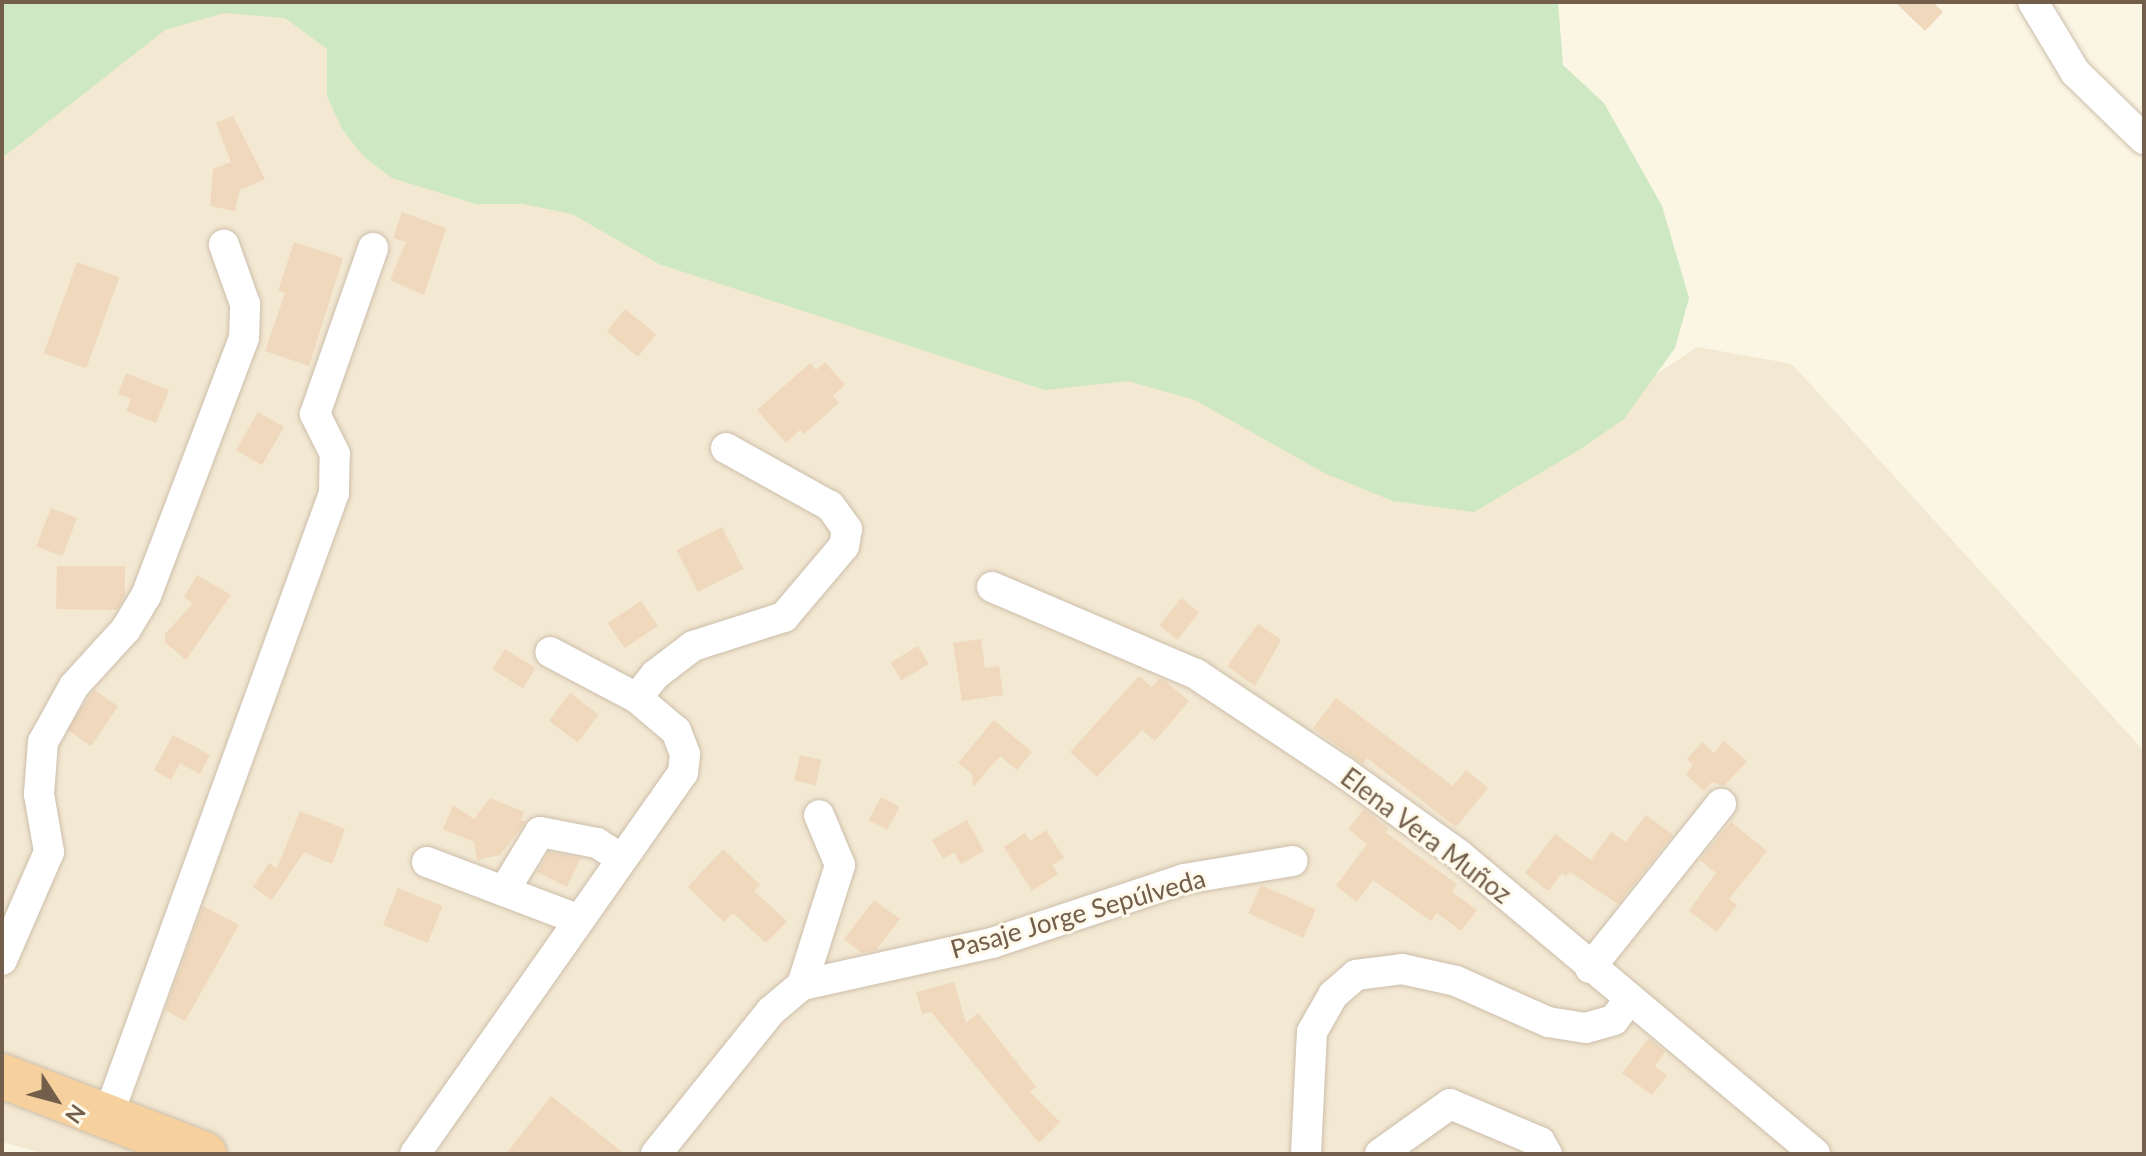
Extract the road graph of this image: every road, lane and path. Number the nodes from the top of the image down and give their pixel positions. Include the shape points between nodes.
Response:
1 (2033, 2) edge
2 (2144, 139) edge
3 (224, 245) dead end
4 (373, 248) dead end
5 (726, 448) dead end
6 (992, 587) dead end
7 (550, 652) dead end
8 (637, 698) junction
9 (1721, 804) dead end
10 (819, 815) dead end
11 (620, 858) junction
12 (1293, 861) dead end
13 (427, 862) dead end
14 (504, 891) junction
15 (577, 919) junction
16 (2, 960) edge
17 (1590, 968) junction
18 (802, 985) junction
19 (1628, 1001) junction
20 (2, 1076) edge
21 (109, 1113) junction
22 (1384, 1152) edge
23 (204, 1154) edge
24 (415, 1154) edge
25 (656, 1154) edge
26 (1306, 1154) edge
27 (1547, 1154) edge
28 (1815, 1154) edge

1 - 2 street via 2075,72
3 - 16 street via 245,304 244,338 146,596 126,629 74,686 43,742 39,794 49,852
4 - 21 street via 315,414 335,454 334,493
5 - 8 street via 830,506 847,529 844,546 784,617 693,646 655,675
6 - 17 street, Elena Vera Muñoz via 1196,674 1458,854
7 - 8 street
8 - 11 street via 676,731 685,763
9 - 17 street
10 - 18 street via 840,865
11 - 14 street via 597,843 540,832
11 - 15 street
12 - 18 street, Pasaje Jorge Sepúlveda via 1184,879 992,943
13 - 14 street
14 - 15 street
15 - 24 street
17 - 19 street, Elena Vera Muñoz
18 - 25 street, Pasaje Jorge Sepúlveda via 771,1011
19 - 26 street via 1614,1020 1586,1028 1548,1022 1456,981 1402,969 1356,975 1333,995 1312,1032
19 - 28 street, Elena Vera Muñoz
20 - 21 highway
21 - 23 highway
22 - 27 street via 1450,1104 1540,1142

